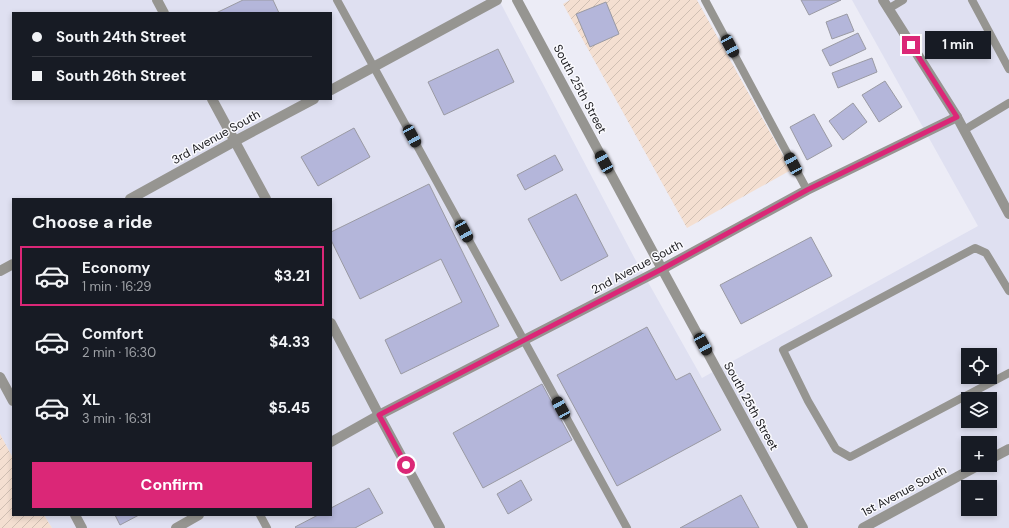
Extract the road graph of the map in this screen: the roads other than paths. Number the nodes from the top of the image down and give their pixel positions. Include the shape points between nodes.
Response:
1 (157, 0) edge
2 (337, 0) edge
3 (497, 0) edge
4 (517, 0) edge
5 (705, 0) edge
6 (903, 0) edge
7 (972, 0) edge
8 (885, 4) edge
9 (163, 12) edge
10 (374, 67) junction
11 (1009, 69) edge
12 (332, 89) edge
13 (213, 100) edge
14 (312, 100) edge
15 (1009, 103) edge
16 (957, 117) junction
17 (964, 130) junction
18 (235, 141) junction
19 (807, 190) junction
20 (132, 198) edge
21 (265, 198) edge
22 (1009, 214) edge
23 (12, 265) edge
24 (662, 269) junction
25 (0, 271) edge
26 (1009, 291) edge
27 (332, 325) edge
28 (524, 341) junction
29 (1009, 374) edge
30 (0, 377) edge
31 (12, 399) edge
32 (379, 415) junction
33 (332, 441) edge
34 (1009, 449) edge
35 (997, 455) edge
36 (966, 472) edge
37 (76, 516) edge
38 (197, 516) edge
39 (261, 516) edge
40 (82, 528) edge
41 (176, 528) edge
42 (267, 528) edge
43 (440, 528) edge
44 (627, 528) edge
45 (803, 528) edge
46 (863, 528) edge

1 - 9 street
2 - 10 lane
3 - 10 street
4 - 24 street, South 25th Street
5 - 19 lane
6 - 8 lane
7 - 11 lane
8 - 16 street
10 - 12 street
10 - 28 lane
13 - 18 street
14 - 18 street, 3rd Avenue South
15 - 17 lane
16 - 17 street
16 - 19 street, 2nd Avenue South
17 - 22 street
18 - 20 street, 3rd Avenue South
18 - 21 street
19 - 24 street, 2nd Avenue South
23 - 25 street
24 - 28 street, 2nd Avenue South
24 - 45 street, South 25th Street
26 - 29 lane via 986,252 974,248 783,350 808,401 836,449 850,457
27 - 32 street
28 - 32 street, 2nd Avenue South
28 - 44 lane
30 - 31 street
32 - 33 street, 2nd Avenue South
32 - 43 street
34 - 35 street
36 - 46 street, 1st Avenue South
37 - 40 street
38 - 41 street
39 - 42 lane

